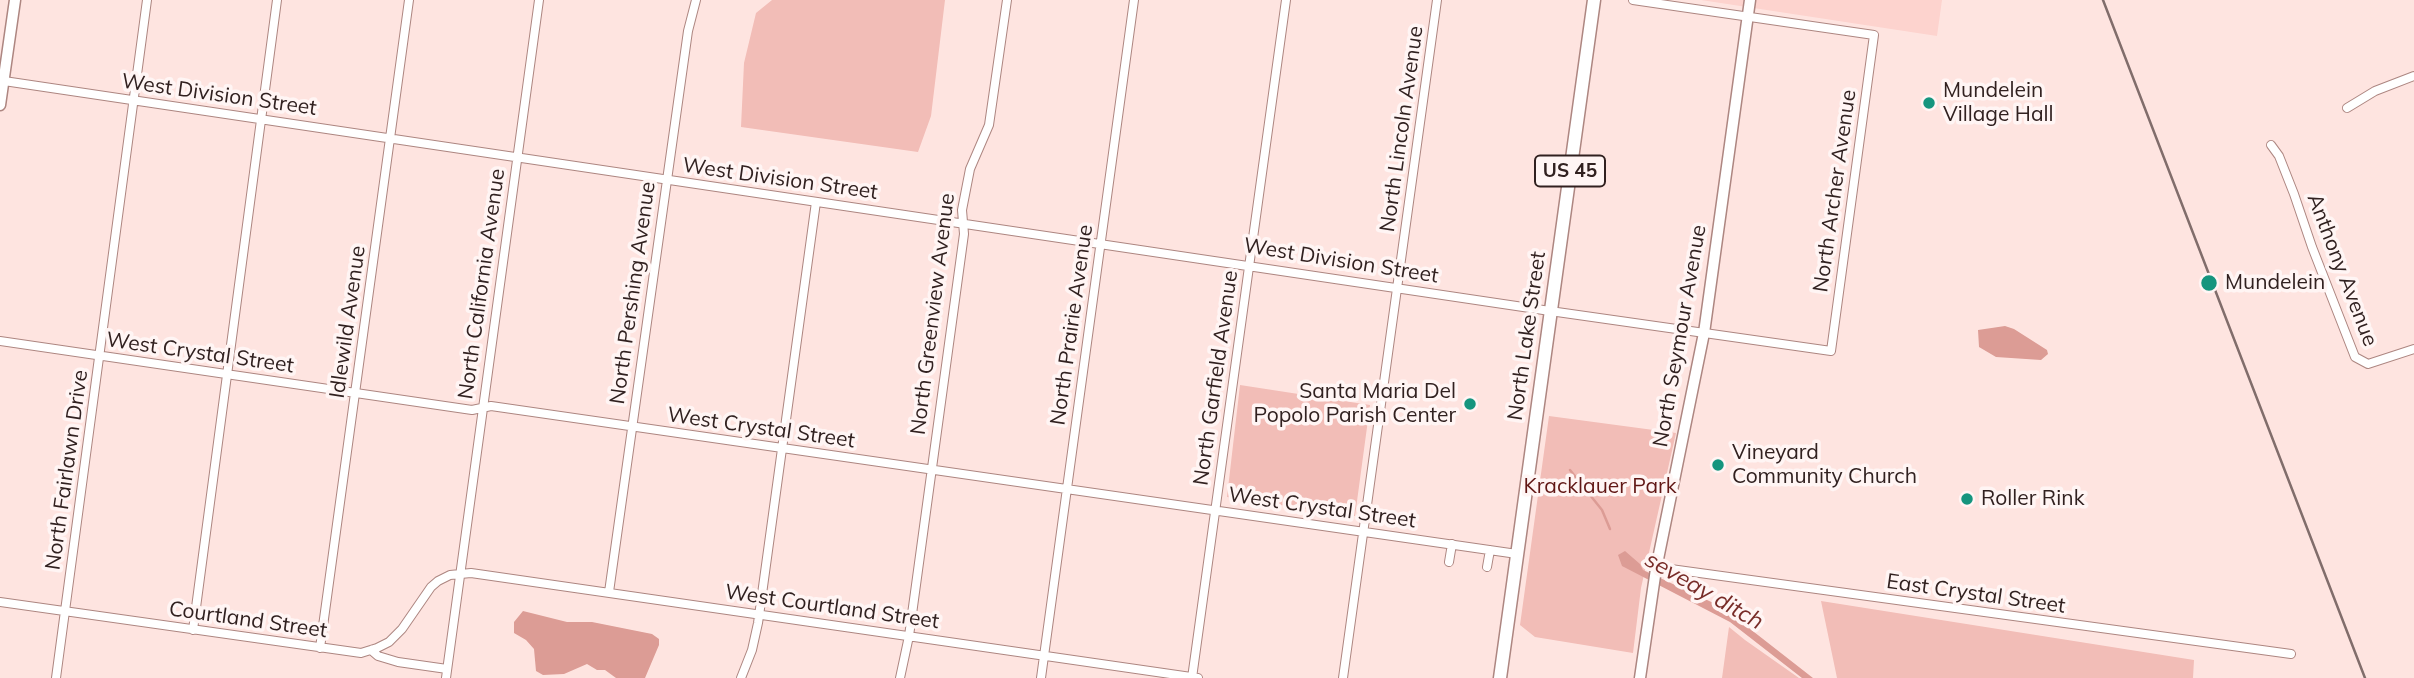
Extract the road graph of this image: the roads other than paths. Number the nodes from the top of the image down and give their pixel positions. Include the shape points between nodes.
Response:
1 (15, 0) edge
2 (147, 0) edge
3 (277, 0) edge
4 (409, 0) edge
5 (539, 0) edge
6 (696, 0) edge
7 (1007, 0) edge
8 (1134, 0) edge
9 (1286, 0) edge
10 (1437, 0) edge
11 (1594, 0) edge
12 (1633, 0) edge
13 (1750, 0) edge
14 (1748, 18) junction
15 (2414, 76) edge
16 (4, 81) junction
17 (134, 100) junction
18 (0, 105) edge
19 (2347, 108) dead end
20 (262, 119) junction
21 (390, 138) junction
22 (2271, 145) dead end
23 (517, 157) junction
24 (667, 180) junction
25 (816, 202) junction
26 (962, 223) junction
27 (1101, 243) junction
28 (1249, 265) junction
29 (1397, 288) junction
30 (1550, 311) junction
31 (1704, 333) junction
32 (0, 341) edge
33 (2414, 349) edge
34 (1831, 351) joint
35 (100, 356) junction
36 (228, 374) junction
37 (355, 393) junction
38 (483, 408) junction
39 (632, 427) junction
40 (781, 448) junction
41 (932, 470) junction
42 (1067, 490) junction
43 (1215, 511) junction
44 (1362, 531) junction
45 (1452, 544) junction
46 (1490, 550) junction
47 (1517, 554) junction
48 (1449, 562) dead end
49 (1488, 567) dead end
50 (1656, 568) junction
51 (460, 573) junction
52 (609, 592) junction
53 (0, 602) edge
54 (65, 611) junction
55 (759, 615) junction
56 (193, 630) junction
57 (909, 636) junction
58 (320, 648) junction
59 (371, 650) junction
60 (2291, 654) dead end
61 (1044, 656) junction
62 (446, 673) edge
63 (56, 678) edge
64 (741, 678) edge
65 (900, 678) edge
66 (1041, 678) edge
67 (1192, 678) edge
68 (1198, 678) edge
69 (1343, 678) edge
70 (1500, 678) edge
71 (1640, 678) edge

1 - 16 street
2 - 17 street, North Fairlawn Drive
3 - 20 street
4 - 21 street, Idlewild Avenue
5 - 23 street, North California Avenue
6 - 24 street, North Pershing Avenue
7 - 26 street, North Greenview Avenue via 989,125 970,169
8 - 27 street, North Prairie Avenue
9 - 28 street, North Garfield Avenue
10 - 29 street, North Lincoln Avenue
11 - 30 main road, North Lake Street / US 45
12 - 14 street
13 - 14 street, North Seymour Avenue
14 - 31 street, North Seymour Avenue
14 - 34 street, North Archer Avenue via 1874,35
15 - 19 street
16 - 17 street, West Division Street
16 - 18 street
17 - 20 street, West Division Street
17 - 35 street, North Fairlawn Drive
20 - 21 street, West Division Street
20 - 36 street
21 - 23 street, West Division Street
21 - 37 street, Idlewild Avenue
22 - 33 street, Anthony Avenue via 2294,194 2353,354 2368,364
23 - 24 street, West Division Street
23 - 38 street, North California Avenue
24 - 25 street, West Division Street
24 - 39 street, North Pershing Avenue
25 - 26 street, West Division Street
25 - 40 street
26 - 27 street, West Division Street
26 - 41 street, North Greenview Avenue
27 - 28 street, West Division Street
27 - 42 street, North Prairie Avenue
28 - 29 street, West Division Street
28 - 43 street, North Garfield Avenue
29 - 30 street, West Division Street
29 - 44 street, North Lincoln Avenue
30 - 31 street, West Division Street
30 - 47 main road, North Lake Street / US 45
31 - 34 street, West Division Street
31 - 50 street, North Seymour Avenue
32 - 35 street, West Crystal Street
35 - 36 street, West Crystal Street
35 - 54 street, North Fairlawn Drive
36 - 37 street, West Crystal Street
36 - 56 street
37 - 38 street, West Crystal Street
37 - 58 street, Idlewild Avenue
38 - 39 street, West Crystal Street
38 - 51 street, North California Avenue
39 - 40 street, West Crystal Street
39 - 52 street, North Pershing Avenue
40 - 41 street, West Crystal Street
40 - 55 street
41 - 42 street, West Crystal Street
41 - 57 street, North Greenview Avenue
42 - 43 street, West Crystal Street
42 - 61 street, North Prairie Avenue
43 - 44 street, West Crystal Street
43 - 67 street, North Garfield Avenue
44 - 45 street, West Crystal Street
44 - 69 street, North Lincoln Avenue
45 - 46 street, West Crystal Street
45 - 48 street
46 - 47 street, West Crystal Street
46 - 49 street
47 - 70 main road, North Lake Street / US 45
50 - 60 street, East Crystal Street
50 - 71 street, North Seymour Avenue
51 - 52 street, West Courtland Street
51 - 59 street via 431,587 402,629
51 - 62 street, North California Avenue
52 - 55 street, West Courtland Street
53 - 54 street, Courtland Street
54 - 56 street, Courtland Street
54 - 63 street, North Fairlawn Drive
55 - 57 street, West Courtland Street
55 - 64 street
56 - 58 street, Courtland Street
57 - 61 street, West Courtland Street
57 - 65 street, North Greenview Avenue
58 - 59 street, Courtland Street
59 - 62 street via 378,656
61 - 66 street, North Prairie Avenue
61 - 67 street, West Courtland Street
67 - 68 street, West Courtland Street

